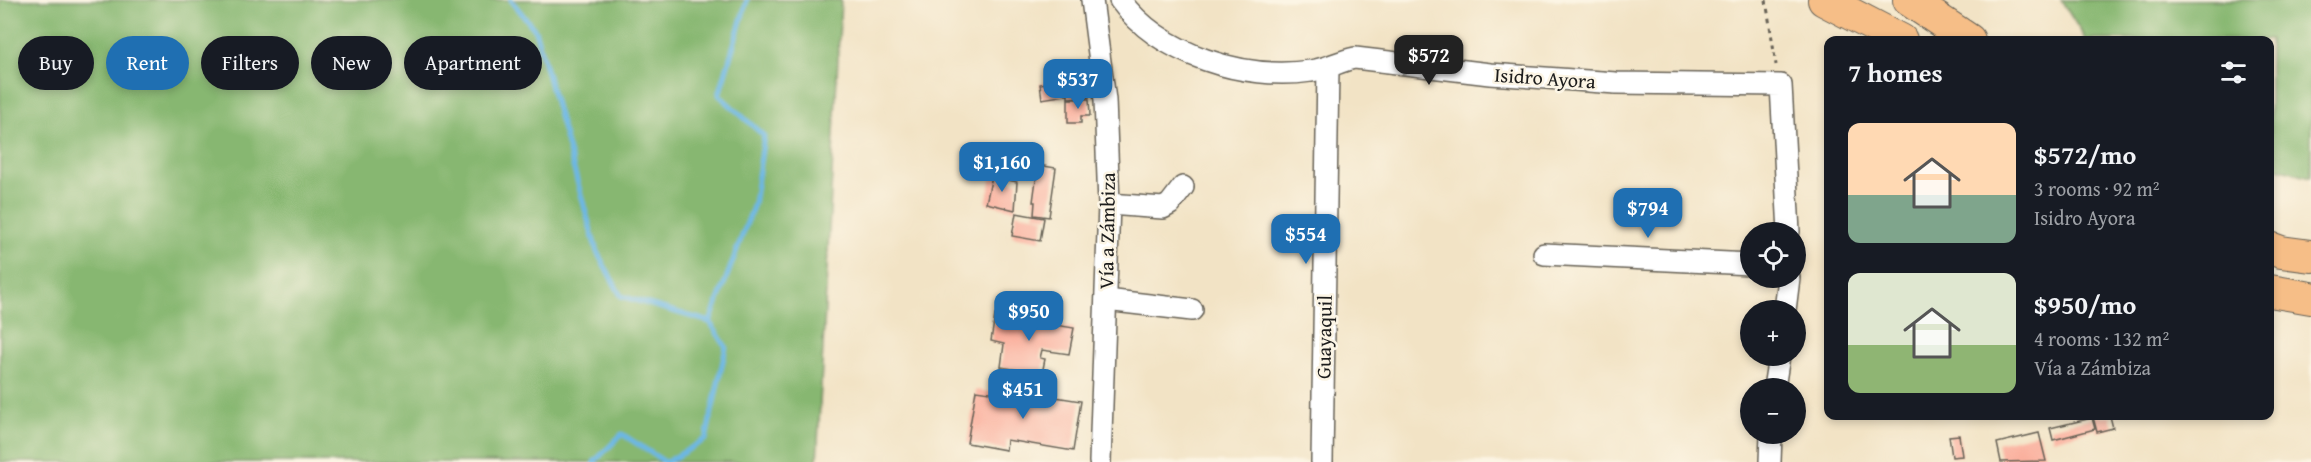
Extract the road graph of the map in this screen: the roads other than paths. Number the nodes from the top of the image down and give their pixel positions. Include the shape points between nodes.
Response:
1 (1092, 0) edge
2 (1120, 0) edge
3 (1824, 0) edge
4 (1909, 0) edge
5 (1894, 36) edge
6 (1963, 36) edge
7 (1328, 68) junction
8 (1183, 187) dead end
9 (1109, 204) junction
10 (1788, 222) edge
11 (2274, 249) edge
12 (1544, 254) dead end
13 (2311, 256) edge
14 (1740, 264) edge
15 (2274, 292) edge
16 (2311, 298) edge
17 (1106, 300) junction
18 (1192, 310) dead end
19 (1771, 444) edge
20 (1100, 462) edge
21 (1322, 462) edge
22 (1770, 462) edge

1 - 9 street, Vía a Zámbiza via 1105,100
2 - 7 street, Isidro Ayora via 1154,35 1229,67 1258,73
3 - 5 highway
4 - 6 highway
7 - 10 street, Isidro Ayora via 1339,60 1355,58 1490,74 1616,83 1781,85
7 - 21 street, Guayaquil
8 - 9 street via 1163,208
9 - 17 street, Vía a Zámbiza
11 - 13 highway
12 - 14 street
15 - 16 highway
17 - 18 street
17 - 20 street, Vía a Zámbiza
19 - 22 street

